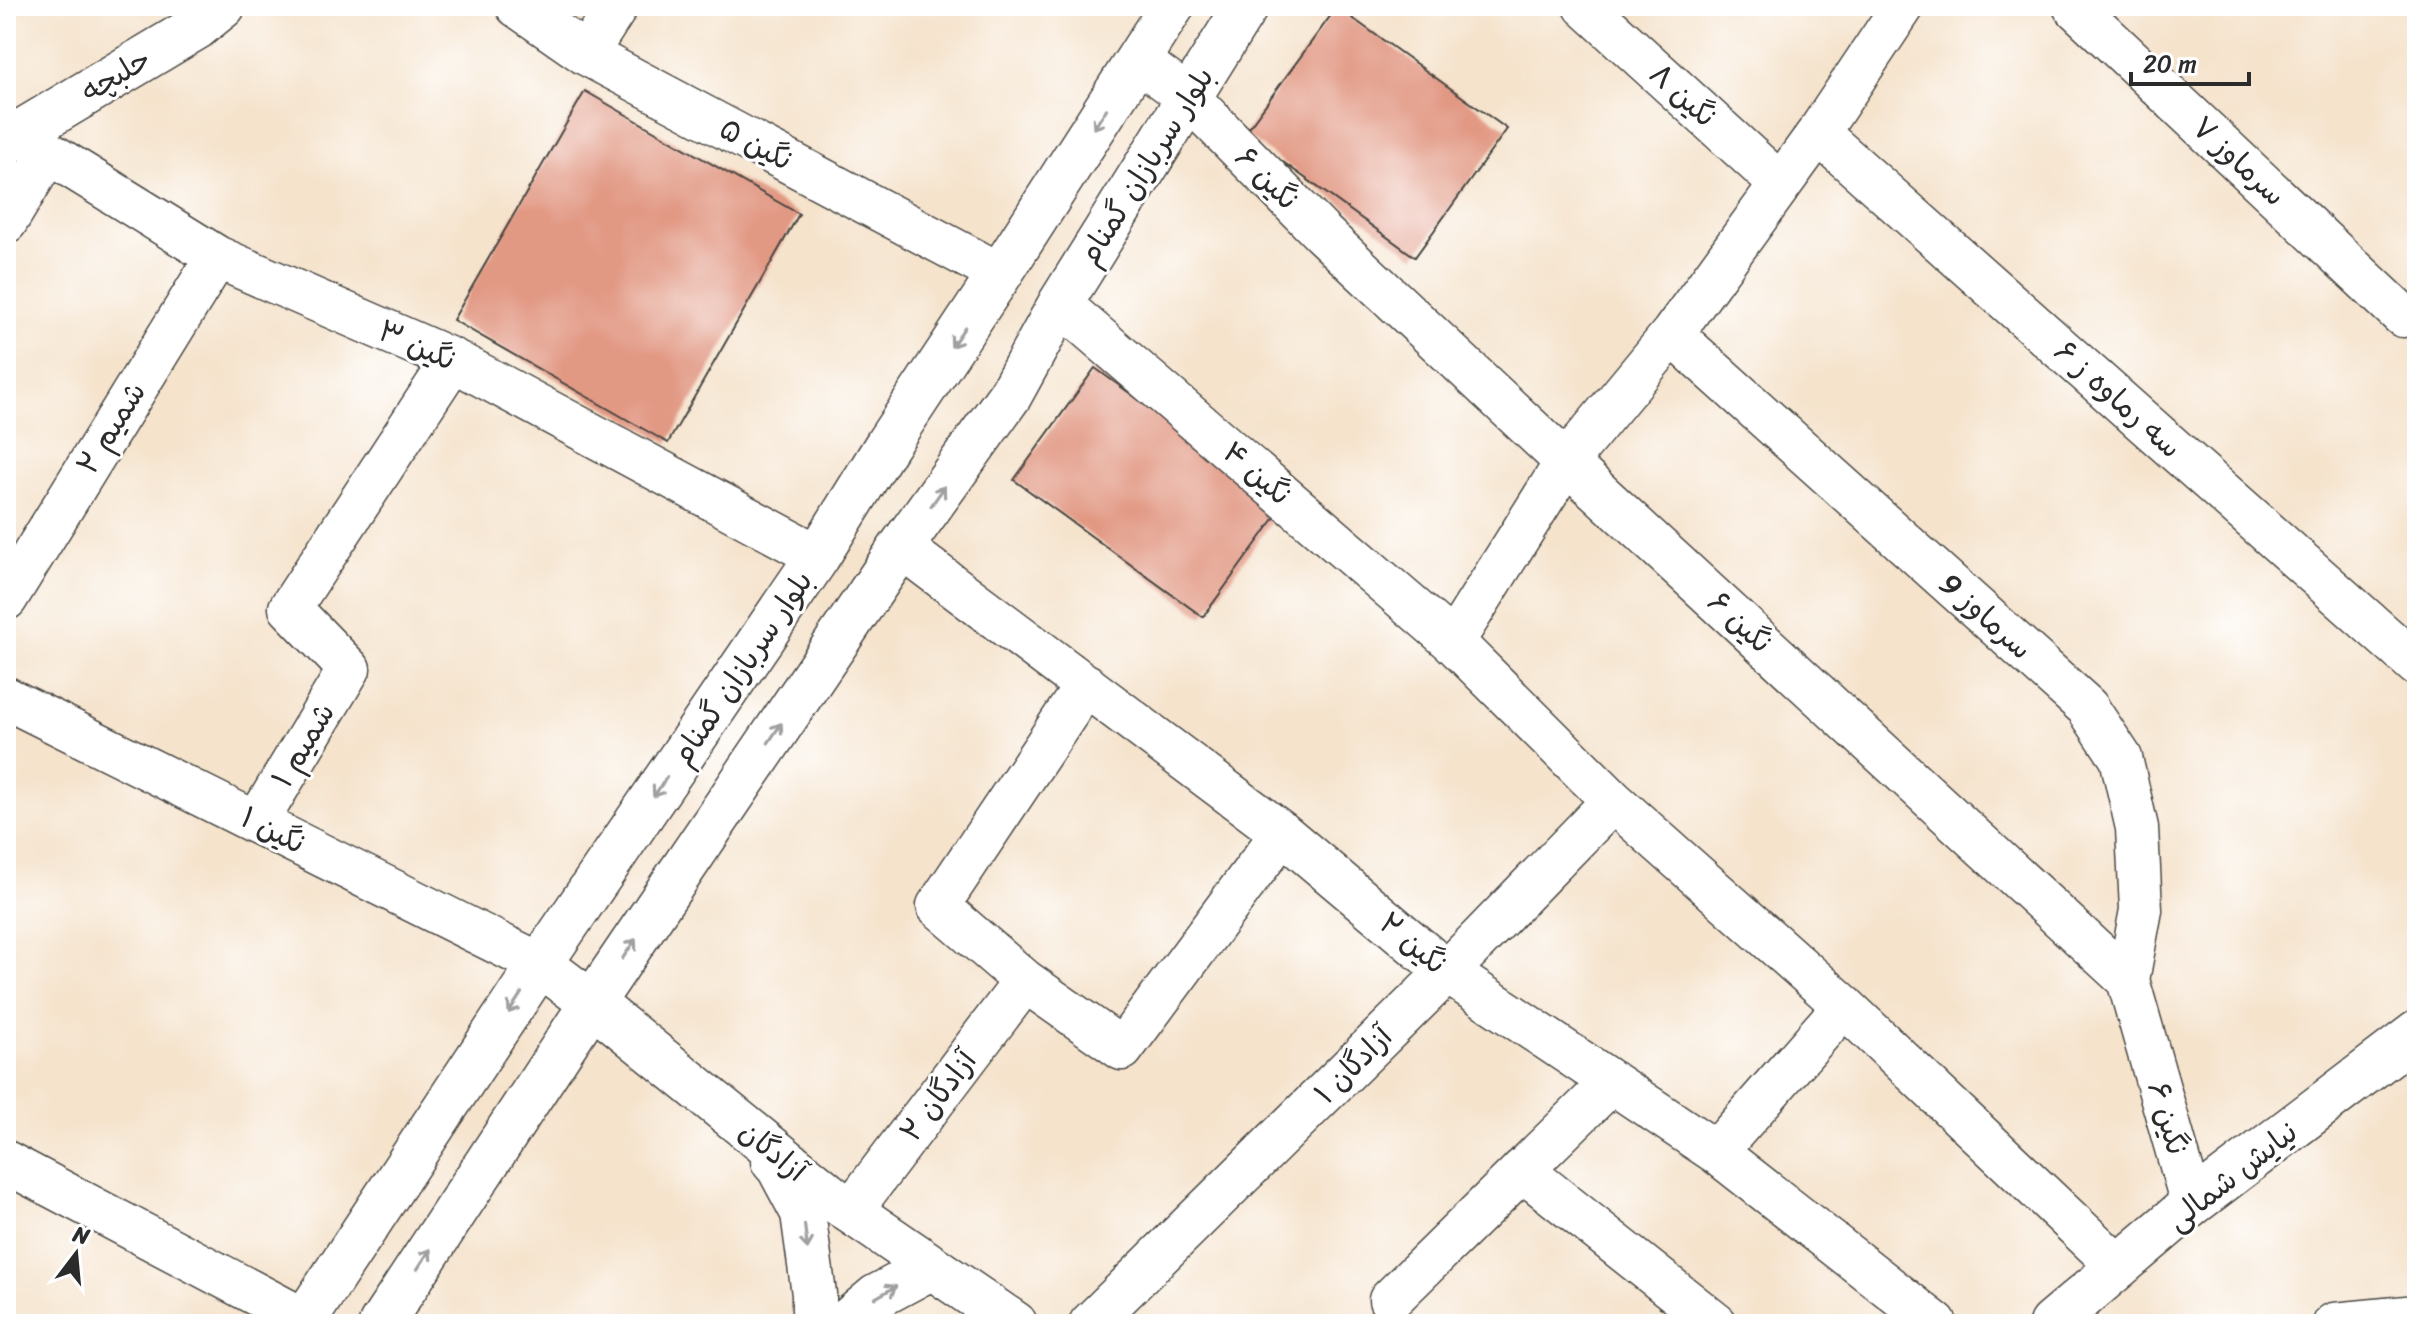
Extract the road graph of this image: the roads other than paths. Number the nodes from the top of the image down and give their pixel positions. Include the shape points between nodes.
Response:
1 (517, 6) edge
2 (617, 6) edge
3 (1172, 6) edge
4 (1246, 6) edge
5 (1585, 6) edge
6 (1903, 6) edge
7 (2074, 6) edge
8 (202, 13) edge
9 (586, 54) junction
10 (1138, 60) junction
11 (1188, 97) junction
12 (1818, 133) junction
13 (24, 142) edge
14 (1780, 184) junction
15 (6, 222) edge
16 (217, 257) junction
17 (1000, 274) junction
18 (1060, 304) junction
19 (2403, 316) dead end
20 (1672, 334) junction
21 (453, 360) junction
22 (1566, 462) junction
23 (901, 547) junction
24 (818, 556) junction
25 (6, 599) edge
26 (1453, 642) junction
27 (2417, 665) edge
28 (1086, 685) junction
29 (6, 698) edge
30 (1613, 801) junction
31 (257, 822) junction
32 (1282, 833) junction
33 (540, 964) junction
34 (1447, 972) junction
35 (2128, 980) junction
36 (1025, 981) junction
37 (592, 1003) junction
38 (1844, 1006) junction
39 (2417, 1033) edge
40 (1612, 1082) junction
41 (739, 1124) junction
42 (1716, 1152) junction
43 (6, 1162) edge
44 (1522, 1170) junction
45 (2192, 1204) junction
46 (850, 1212) junction
47 (932, 1267) junction
48 (2119, 1267) junction
49 (1390, 1300) dead end
50 (2417, 1316) edge
51 (2059, 1321) edge
52 (303, 1322) edge
53 (381, 1324) edge
54 (814, 1324) edge
55 (844, 1324) edge
56 (1015, 1324) edge
57 (1090, 1324) edge
58 (1716, 1324) edge
59 (1936, 1324) edge
60 (2334, 1324) edge

1 - 9 street, نگین ۵
2 - 9 street
3 - 10 main road, بلوار سربازان گمنام
4 - 11 main road, بلوار سربازان گمنام
5 - 14 street, نگین ۸
6 - 12 street
7 - 19 street, سرماوز ۷
8 - 13 main road, حلبچه
9 - 17 street, نگین ۵
10 - 11 street, نگین ۶
10 -> 17 main road, بلوار سربازان گمنام
11 - 18 main road, بلوار سربازان گمنام
11 - 22 street, نگین ۶ via 1322,233
12 - 14 street
12 - 27 street, سه رماوه ز ۶
13 - 15 street
13 - 16 street, نگین ۳
14 - 20 street
16 - 21 street, نگین ۳
16 - 25 street, شمیم ۲
17 -> 24 main road, بلوار سربازان گمنام
23 -> 18 main road, بلوار سربازان گمنام via 1010,395
18 - 26 street, نگین ۴
20 - 22 street
20 - 35 street, سرماوز 9 via 2087,707 2121,758 2137,828 2141,910
21 - 24 street, نگین ۳
21 - 31 street, شمیم ۱ via 290,608 349,669
22 - 26 street
22 - 35 street, نگین ۶
23 - 28 street, نگین ۲
37 -> 23 main road, بلوار سربازان گمنام
24 -> 33 main road, بلوار سربازان گمنام
26 - 30 street, نگین ۴
28 - 32 street, نگین ۲
28 - 36 street via 938,906
29 - 31 street, نگین ۱
30 - 34 street, آزادگان ۱
30 - 38 street, نگین ۴
31 - 33 street, نگین ۱
32 - 34 street, نگین ۲
32 - 36 street via 1122,1049
33 - 37 main road, آزادگان
33 -> 52 main road, بلوار سربازان گمنام
34 - 40 street, نگین ۲
34 - 57 street, آزادگان ۱
35 - 45 street, نگین ۶
36 - 46 street, آزادگان ۲
37 - 41 main road, آزادگان
53 -> 37 main road, بلوار سربازان گمنام
38 - 42 street
38 - 48 street, نگین ۴
39 - 45 main road, نیایش شمالی
40 - 42 street, نگین ۲
40 - 44 street
41 - 46 main road, آزادگان
41 -> 54 main road via 779,1168 803,1213
42 - 59 street, نگین ۲
43 - 52 street
44 - 49 street
44 - 58 street
45 - 48 main road, نیایش شمالی
46 - 47 main road, آزادگان
55 -> 47 main road via 876,1297
47 - 56 main road, آزادگان
48 - 51 main road, نیایش شمالی
50 - 60 street

